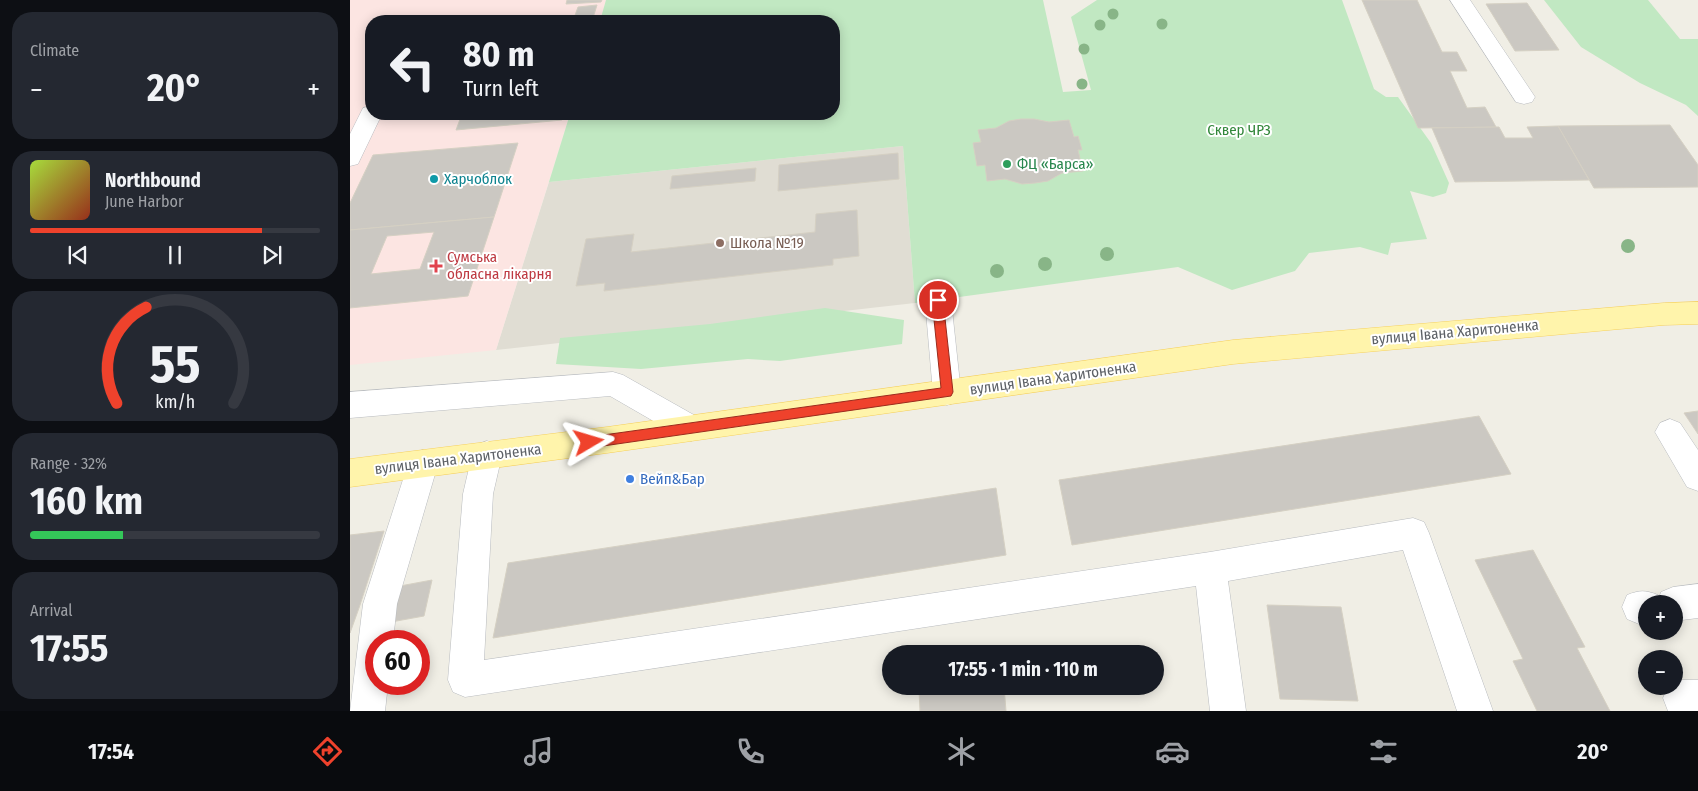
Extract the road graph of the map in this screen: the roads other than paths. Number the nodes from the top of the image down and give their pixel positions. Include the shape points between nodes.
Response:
1 (1460, 0) edge
2 (1524, 98) dead end
3 (368, 120) edge
4 (350, 158) edge
5 (938, 300) dead end
6 (1698, 312) edge
7 (947, 392) junction
8 (350, 405) edge
9 (691, 428) junction
10 (1670, 432) dead end
11 (487, 455) junction
12 (423, 464) junction
13 (350, 473) edge
14 (1698, 477) edge
15 (1210, 568) junction
16 (1698, 600) edge
17 (1683, 602) edge
18 (367, 711) edge
19 (1228, 711) edge
20 (1476, 711) edge

1 - 2 street
3 - 4 street
5 - 7 street
6 - 7 main road, вулиця Івана Харитоненка via 1233,352
7 - 9 main road, вулиця Івана Харитоненка
8 - 9 street via 613,384
9 - 11 main road, вулиця Івана Харитоненка
10 - 14 street
11 - 12 main road, вулиця Івана Харитоненка
11 - 15 street via 478,494 465,680
12 - 13 main road, вулиця Івана Харитоненка
12 - 18 street via 380,604
15 - 19 street
15 - 20 street via 1413,533
16 - 17 street

